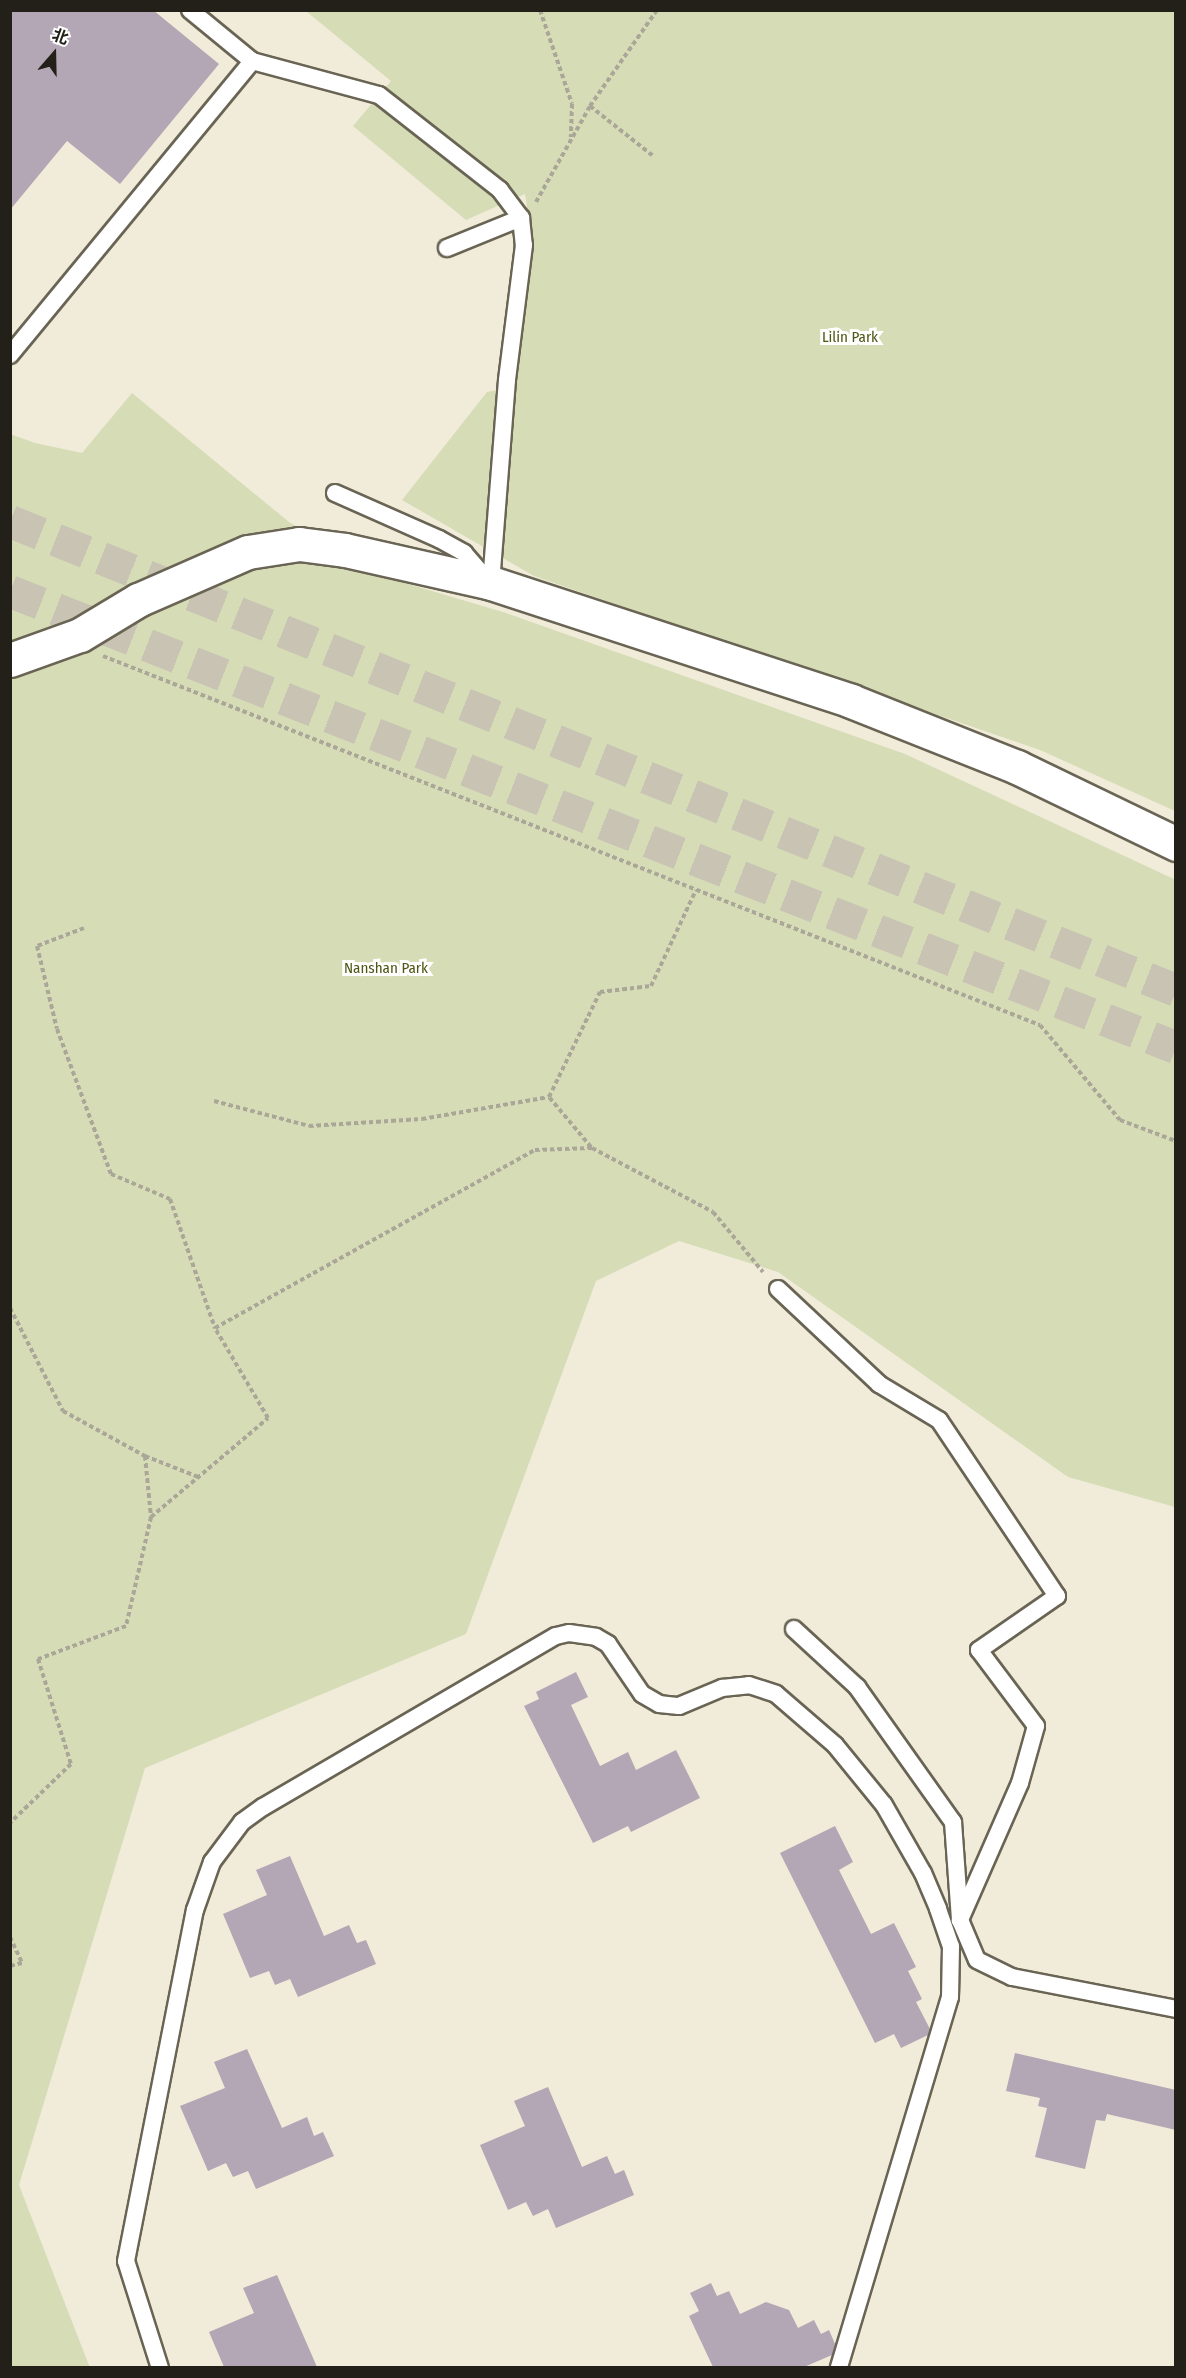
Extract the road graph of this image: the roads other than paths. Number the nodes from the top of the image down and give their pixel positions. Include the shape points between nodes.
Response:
1 (190, 10) edge
2 (252, 61) junction
3 (520, 218) junction
4 (447, 248) dead end
5 (10, 355) edge
6 (335, 493) dead end
7 (491, 583) junction
8 (10, 660) edge
9 (1176, 844) edge
10 (778, 1289) road end
11 (794, 1629) dead end
12 (960, 1920) junction
13 (1176, 2009) edge
14 (160, 2367) edge
15 (839, 2367) edge

1 - 2 lane
2 - 3 lane via 379,95 500,190
2 - 5 lane
3 - 4 lane
3 - 7 lane via 524,245 507,380
6 - 7 lane via 456,548
7 - 8 street via 345,550 299,544 248,552 138,600 64,640
7 - 9 street via 924,729 1017,767
10 - 12 lane via 879,1384 939,1420 1057,1596 979,1650 1036,1726 1020,1783
11 - 12 lane via 857,1687 953,1822
12 - 13 lane via 977,1960 1012,1977
14 - 15 lane via 126,2261 195,1910 212,1862 242,1822 262,1807 556,1636 569,1633 596,1637 608,1644 642,1694 659,1704 678,1706 722,1688 740,1686 776,1694 835,1745 878,1797 905,1838 938,1909 951,1946 951,1996

